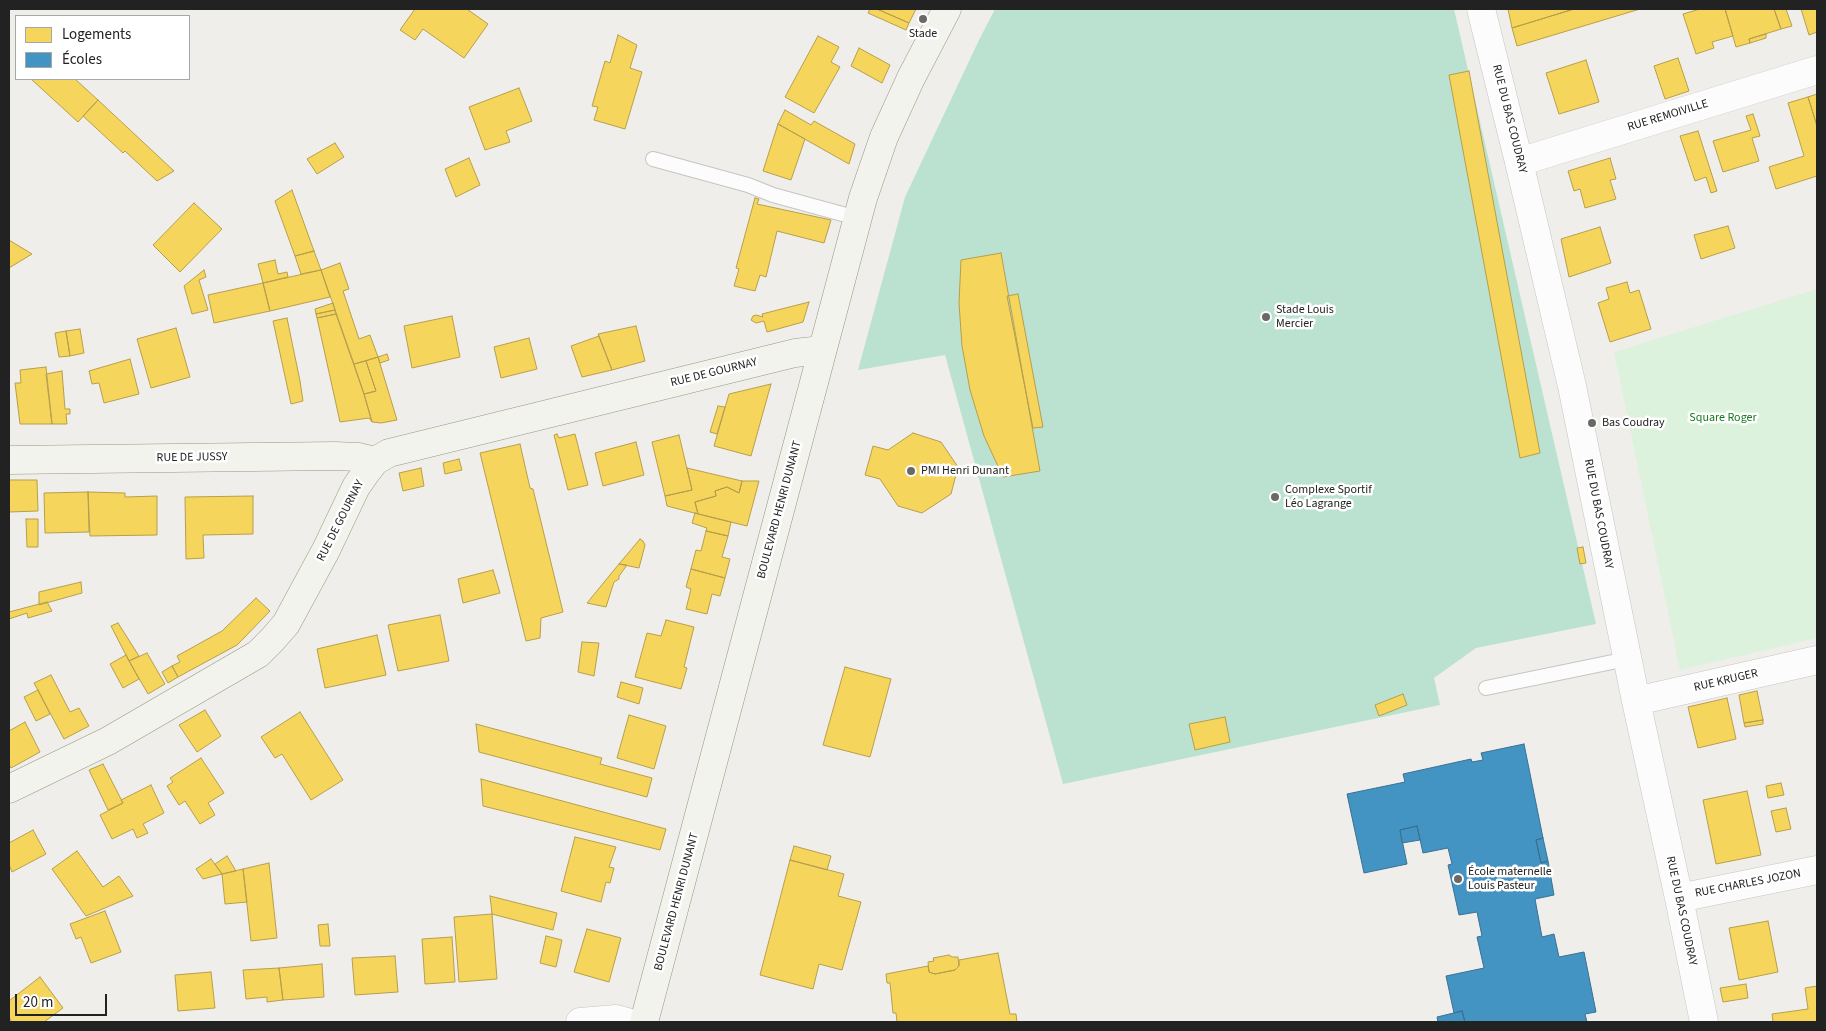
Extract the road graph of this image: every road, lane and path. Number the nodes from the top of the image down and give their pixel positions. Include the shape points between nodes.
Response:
1 (947, 9) edge
2 (1481, 9) edge
3 (1817, 70) edge
4 (653, 159) dead end
5 (1520, 162) junction
6 (857, 218) junction
7 (822, 350) junction
8 (9, 460) edge
9 (375, 461) junction
10 (1627, 658) junction
11 (1817, 660) edge
12 (1486, 688) dead end
13 (1636, 702) junction
14 (9, 789) edge
15 (1817, 870) edge
16 (1679, 898) junction
17 (580, 1022) edge
18 (627, 1022) edge
19 (644, 1022) edge
20 (1704, 1022) edge

1 - 6 street, BOULEVARD HENRI DUNANT via 884,137
2 - 5 street, RUE DU BAS COUDRAY
3 - 5 street, RUE REMOIVILLE
4 - 6 lane
5 - 10 street, RUE DU BAS COUDRAY via 1572,386
6 - 7 street, BOULEVARD HENRI DUNANT
7 - 9 street, RUE DE GOURNAY via 795,353 409,447
7 - 19 street, BOULEVARD HENRI DUNANT
8 - 9 street, RUE DE JUSSY via 336,456
9 - 14 street, RUE DE GOURNAY via 356,487 286,624 258,654 108,741
10 - 12 lane
10 - 13 street, RUE DU BAS COUDRAY
11 - 13 street, RUE KRUGER
13 - 16 street, RUE DU BAS COUDRAY
15 - 16 street, RUE CHARLES JOZON
16 - 20 street, RUE DU BAS COUDRAY
17 - 18 street via 616,1019

